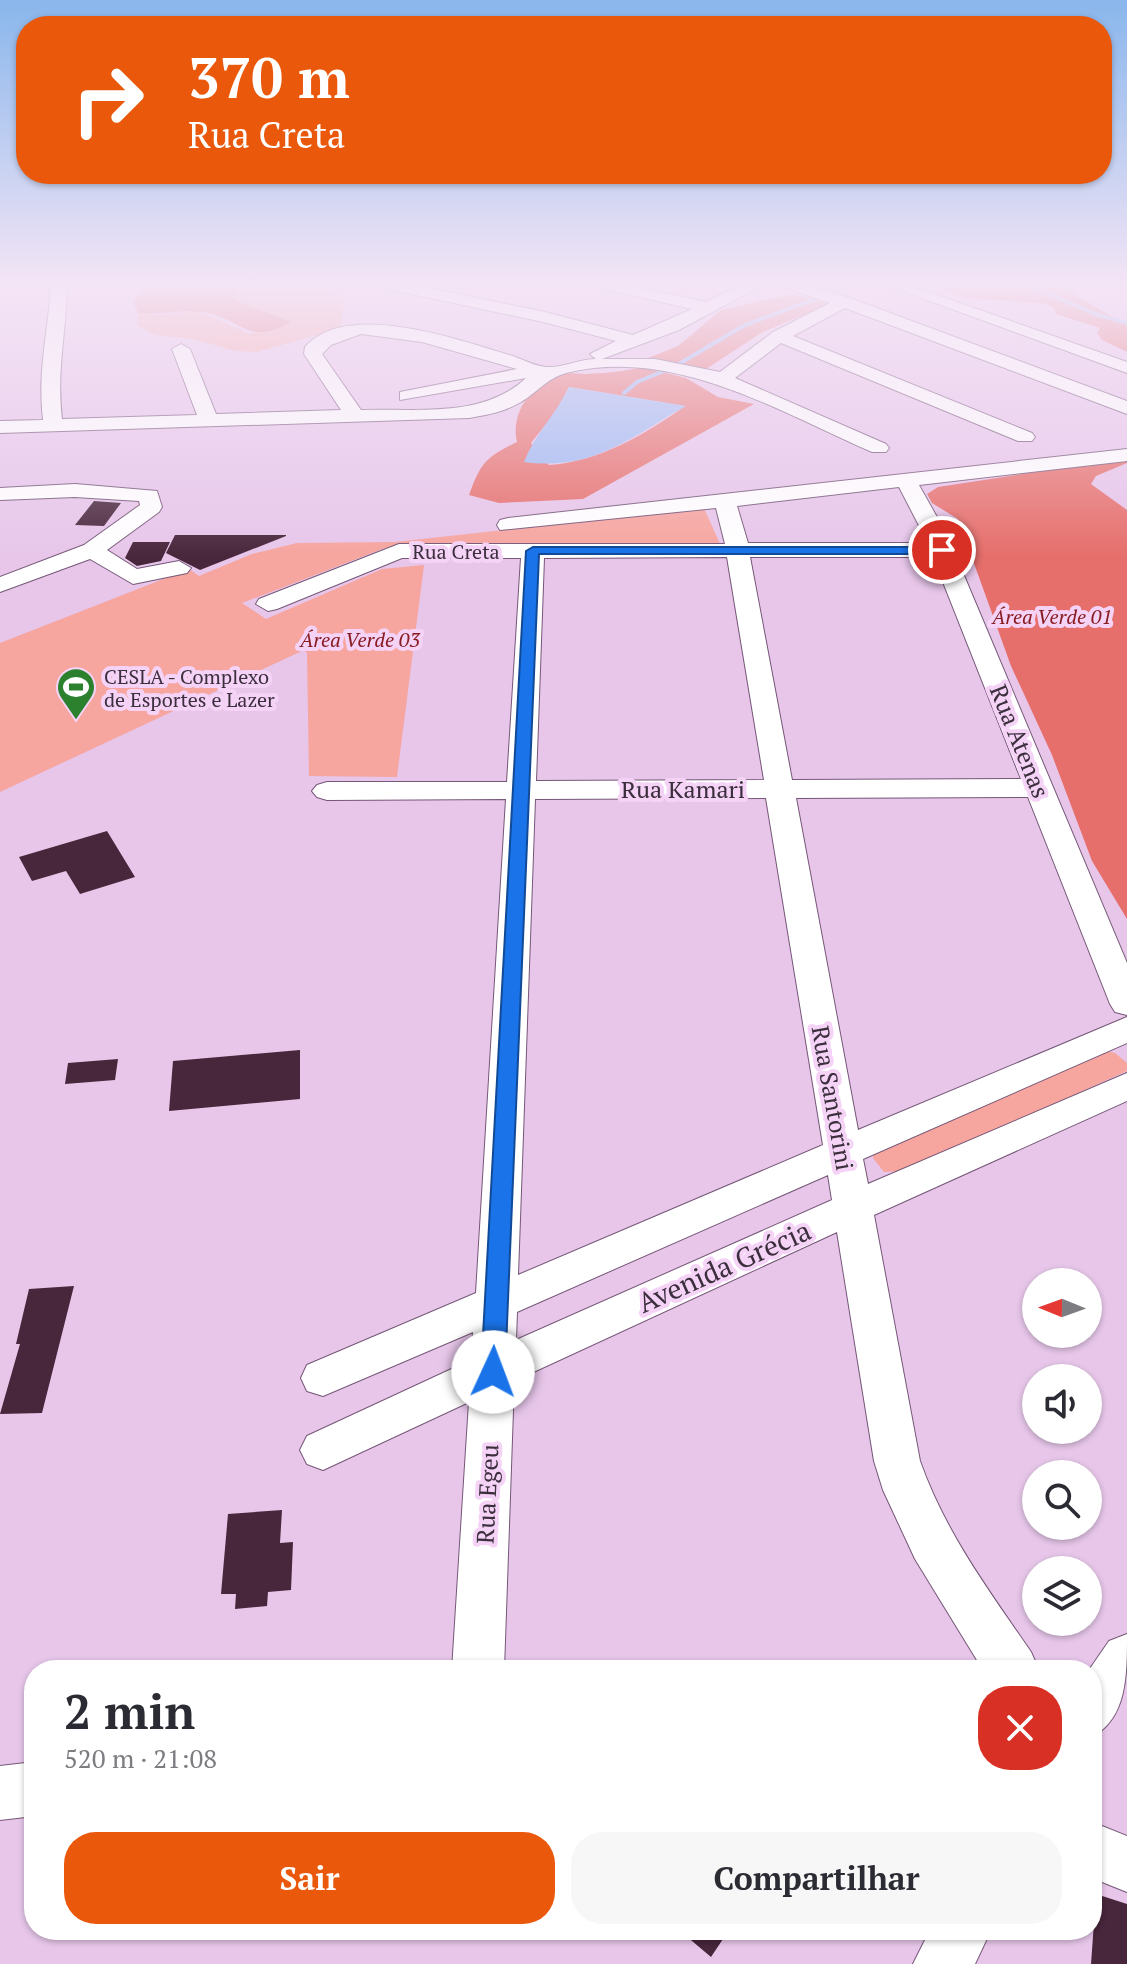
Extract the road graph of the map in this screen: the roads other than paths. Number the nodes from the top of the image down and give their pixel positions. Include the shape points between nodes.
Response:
1 (49, 373) edge
2 (190, 373) edge
3 (326, 373) edge
4 (526, 373) edge
5 (550, 373) edge
6 (715, 373) edge
7 (868, 373) edge
8 (1033, 373) edge
9 (727, 374) joint
10 (481, 384) junction
11 (518, 396) junction
12 (1127, 408) edge
13 (351, 409) junction
14 (206, 414) junction
15 (0, 417) edge
16 (53, 420) junction
17 (0, 427) edge
18 (1025, 437) dead end
19 (879, 448) dead end
20 (1127, 455) edge
21 (906, 480) junction
22 (0, 494) edge
23 (724, 500) junction
24 (520, 538) junction
25 (92, 550) junction
26 (942, 550) junction
27 (737, 551) junction
28 (179, 568) dead end
29 (0, 585) edge
30 (268, 604) dead end
31 (1039, 788) junction
32 (779, 789) junction
33 (521, 790) junction
34 (327, 791) dead end
35 (1127, 1004) edge
36 (1127, 1029) edge
37 (1127, 1086) edge
38 (843, 1149) junction
39 (853, 1209) junction
40 (496, 1302) junction
41 (493, 1372) junction
42 (323, 1378) dead end
43 (323, 1450) dead end
44 (479, 1660) edge
45 (1006, 1660) edge
46 (24, 1790) edge
47 (0, 1793) edge
48 (1102, 1854) edge
49 (1127, 1864) edge
50 (956, 1940) edge
51 (943, 1964) edge

1 - 16 street
2 - 14 street
3 - 13 street
4 - 10 street
5 - 11 street
6 - 9 street
7 - 18 street
8 - 12 street
9 - 19 street
10 - 11 street via 506,386
10 - 13 street
11 - 13 street via 469,412
13 - 14 street
13 - 16 street
14 - 16 street
15 - 16 street
16 - 17 street
20 - 21 street
21 - 23 street
21 - 26 street, Rua Atenas
22 - 25 street via 49,490 149,496 151,507
23 - 24 street
23 - 27 street, Rua Santorini
24 - 27 street, Rua Creta
24 - 30 street, Rua Creta via 399,551
24 - 33 street, Rua Egeu
25 - 28 street via 133,577
25 - 29 street
26 - 27 street, Rua Creta
26 - 31 street, Rua Atenas
27 - 32 street, Rua Santorini
31 - 32 street, Rua Kamari
31 - 35 street, Rua Atenas
32 - 33 street, Rua Kamari
32 - 38 street, Rua Santorini
33 - 34 street, Rua Kamari
33 - 40 street, Rua Egeu
36 - 38 street
37 - 39 street, Avenida Grécia
38 - 39 street, Rua Santorini
38 - 40 street
39 - 41 street, Avenida Grécia
39 - 45 street, Rua Santorini via 909,1504
40 - 41 street, Rua Egeu
40 - 42 street
41 - 43 street, Avenida Grécia
41 - 44 street, Rua Egeu
46 - 47 street
48 - 49 street
50 - 51 street

